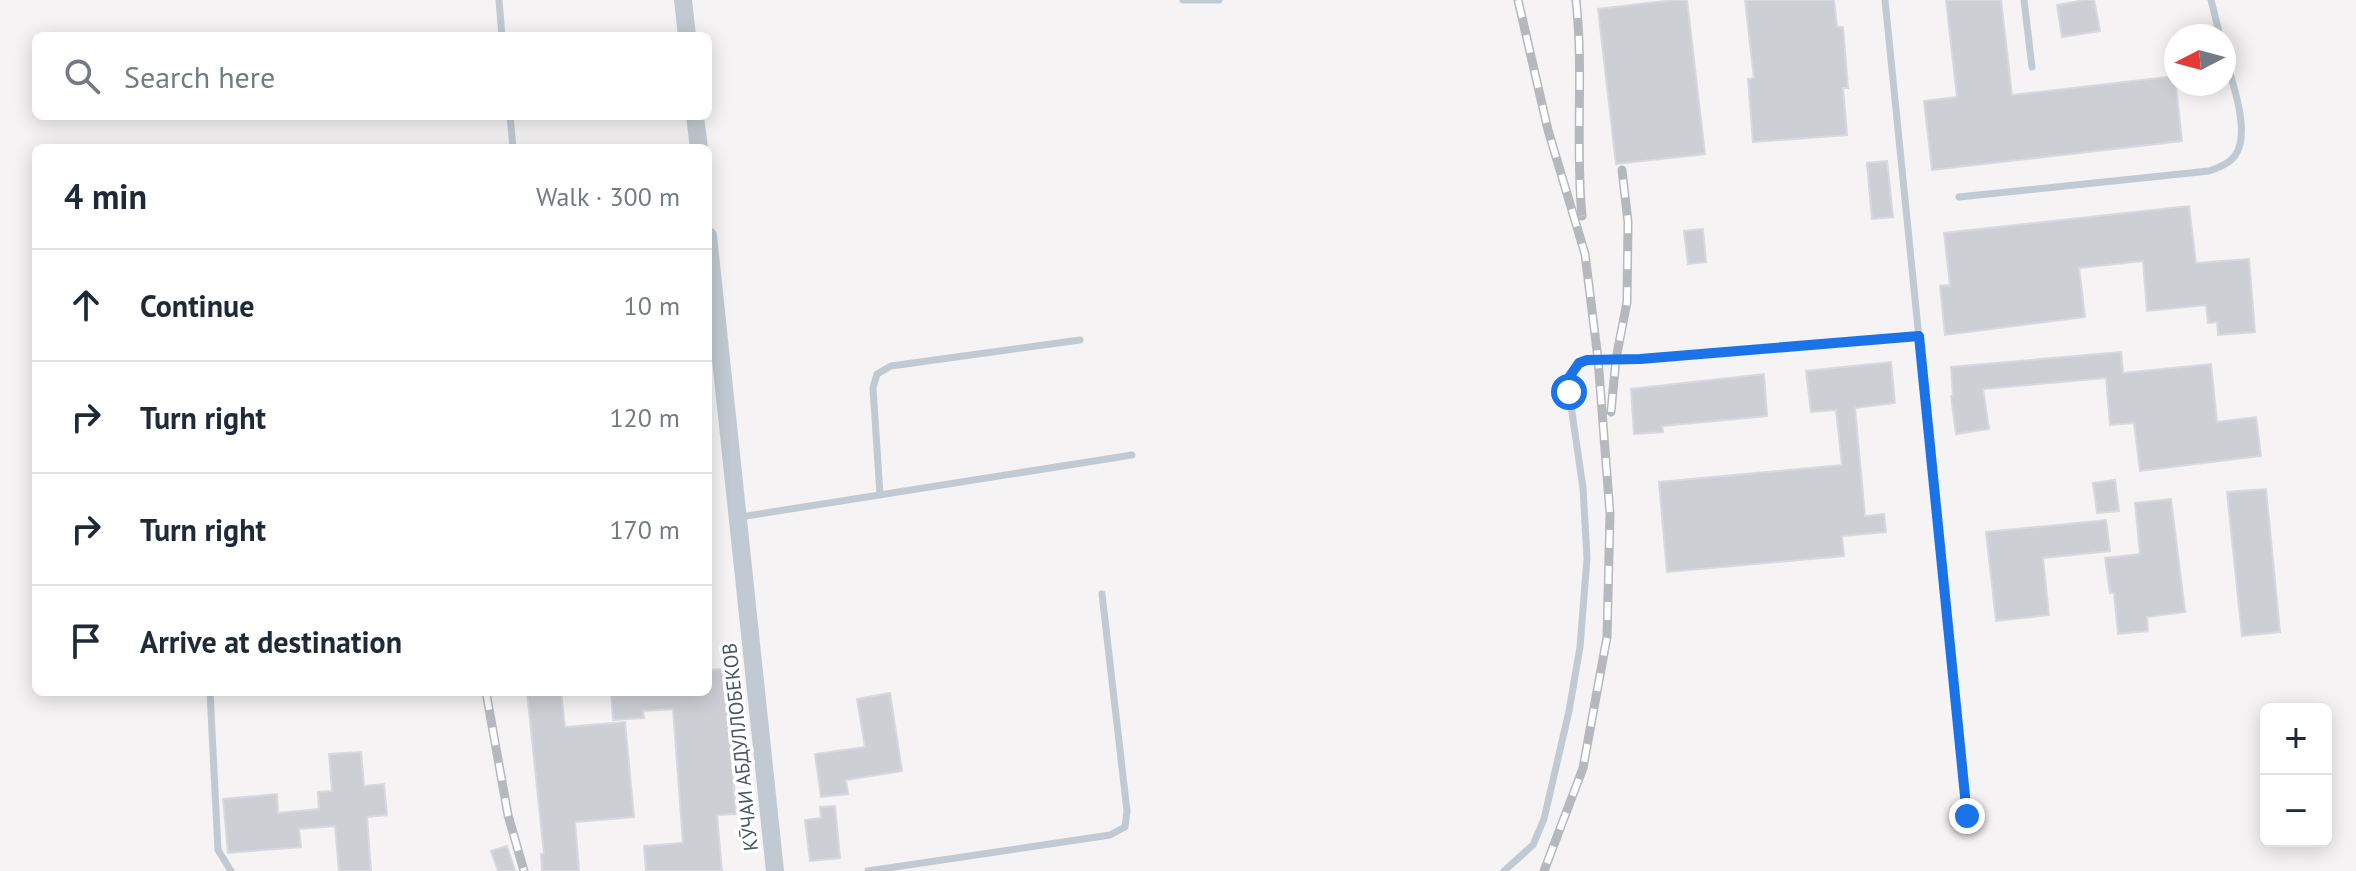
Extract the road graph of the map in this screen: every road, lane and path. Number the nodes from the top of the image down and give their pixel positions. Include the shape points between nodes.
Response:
1 (499, 0) edge
2 (683, 0) edge
3 (1183, 0) edge
4 (1219, 0) edge
5 (1885, 0) edge
6 (2024, 0) edge
7 (2211, 0) edge
8 (2217, 24) edge
9 (502, 32) edge
10 (687, 32) edge
11 (2032, 67) dead end
12 (2235, 96) edge
13 (510, 120) edge
14 (696, 120) edge
15 (513, 144) edge
16 (698, 144) edge
17 (1959, 197) dead end
18 (712, 273) edge
19 (1919, 336) junction
20 (1080, 340) dead end
21 (1132, 455) dead end
22 (880, 495) junction
23 (738, 517) junction
24 (1102, 594) dead end
25 (210, 696) edge
26 (1967, 816) dead end
27 (231, 871) edge
28 (775, 871) edge
29 (868, 871) edge
30 (1504, 871) edge

1 - 9 lane
2 - 10 street
3 - 4 lane
5 - 19 lane
6 - 11 lane
7 - 8 lane
12 - 17 lane via 2242,125 2236,155 2209,171
13 - 15 lane
14 - 16 street
18 - 23 street, КӮЧАИ АБДУЛЛОБЕКОВ
19 - 26 lane
19 - 30 lane via 1579,363 1570,376 1569,392 1587,558 1580,647 1544,819 1533,845
20 - 22 lane via 891,366 877,374 873,388
21 - 22 lane
22 - 23 lane
23 - 28 street, КӮЧАИ АБДУЛЛОБЕКОВ
24 - 29 lane via 1125,827 1110,835
25 - 27 lane via 218,850

